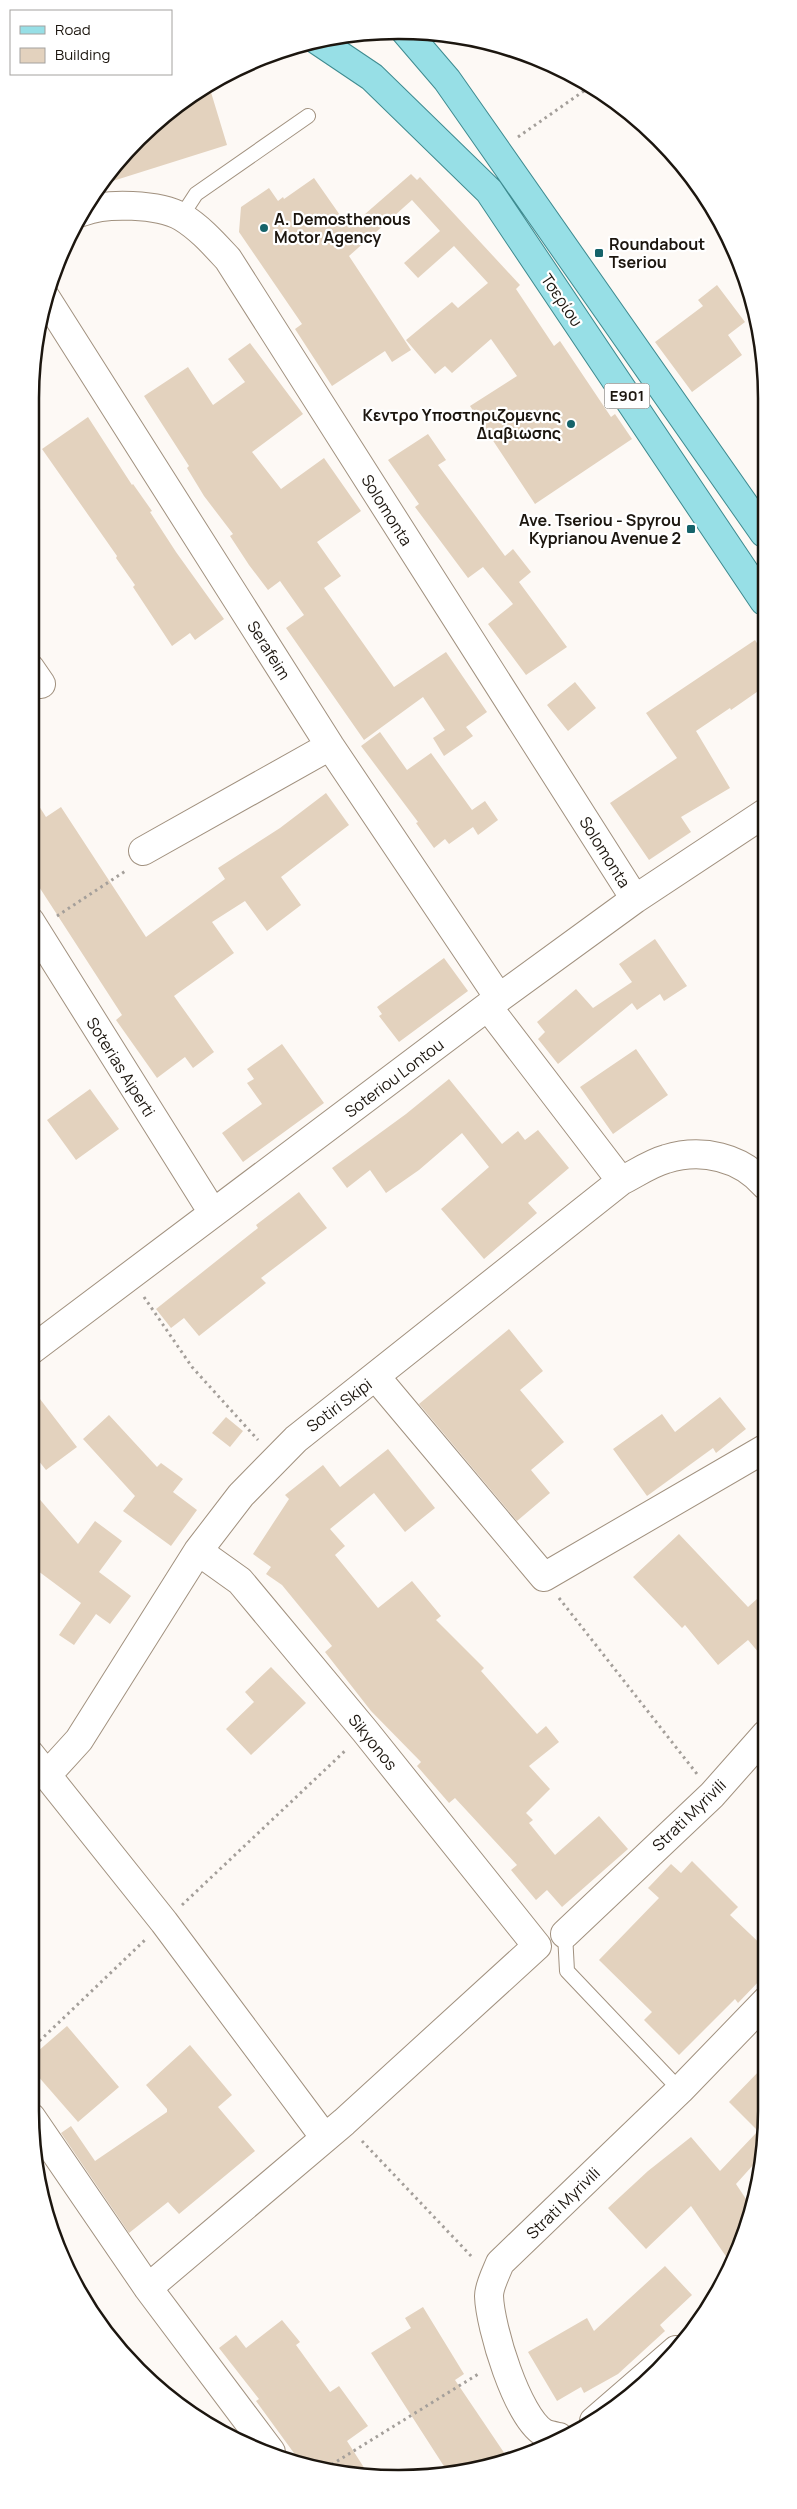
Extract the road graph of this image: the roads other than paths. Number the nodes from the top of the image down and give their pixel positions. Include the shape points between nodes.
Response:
1 (412, 40) edge
2 (326, 46) edge
3 (308, 116) dead end
4 (93, 209) edge
5 (181, 216) junction
6 (51, 306) edge
7 (758, 524) edge
8 (758, 592) edge
9 (330, 746) junction
10 (758, 818) edge
11 (143, 850) road end
12 (635, 899) junction
13 (39, 935) edge
14 (494, 1003) junction
15 (758, 1177) edge
16 (621, 1181) junction
17 (213, 1213) junction
18 (39, 1345) edge
19 (376, 1377) junction
20 (758, 1453) edge
21 (198, 1551) junction
22 (758, 1743) edge
23 (39, 1764) edge
24 (48, 1774) junction
25 (565, 1934) joint
26 (758, 2009) edge
27 (680, 2090) junction
28 (40, 2130) edge
29 (335, 2130) junction
30 (148, 2288) junction
31 (553, 2435) edge
32 (265, 2445) edge

1 - 7 main road, Τσερίου via 447,80
2 - 8 main road, Τσερίου / E901 via 372,76 489,191
3 - 5 lane via 196,194
4 - 5 street, Solomonta via 154,208
5 - 12 street, Solomonta via 228,259
6 - 9 street, Serafeim
9 - 11 street
9 - 14 street, Serafeim
10 - 12 street, Soteriou Lontou
12 - 14 street, Soteriou Lontou
13 - 17 street, Soterias Aiperti
14 - 16 street, Serafeim
14 - 17 street, Soteriou Lontou
15 - 16 street via 730,1159 701,1154 666,1158
16 - 19 street
17 - 18 street, Soteriou Lontou
19 - 20 street, Sotiri Skipi via 544,1577
19 - 21 street, Sotiri Skipi via 296,1439 241,1495
21 - 24 street, Sotiri Skipi via 79,1740
21 - 29 street, Sikyonos via 240,1581 537,1946
22 - 25 street, Strati Myrivili via 712,1794
23 - 24 street
24 - 29 street via 164,1922
25 - 27 lane via 567,1971
26 - 27 street, Strati Myrivili
27 - 31 street, Strati Myrivili via 500,2263 489,2294 492,2325 502,2359 526,2412 544,2433
28 - 30 street
29 - 30 street
30 - 32 street

